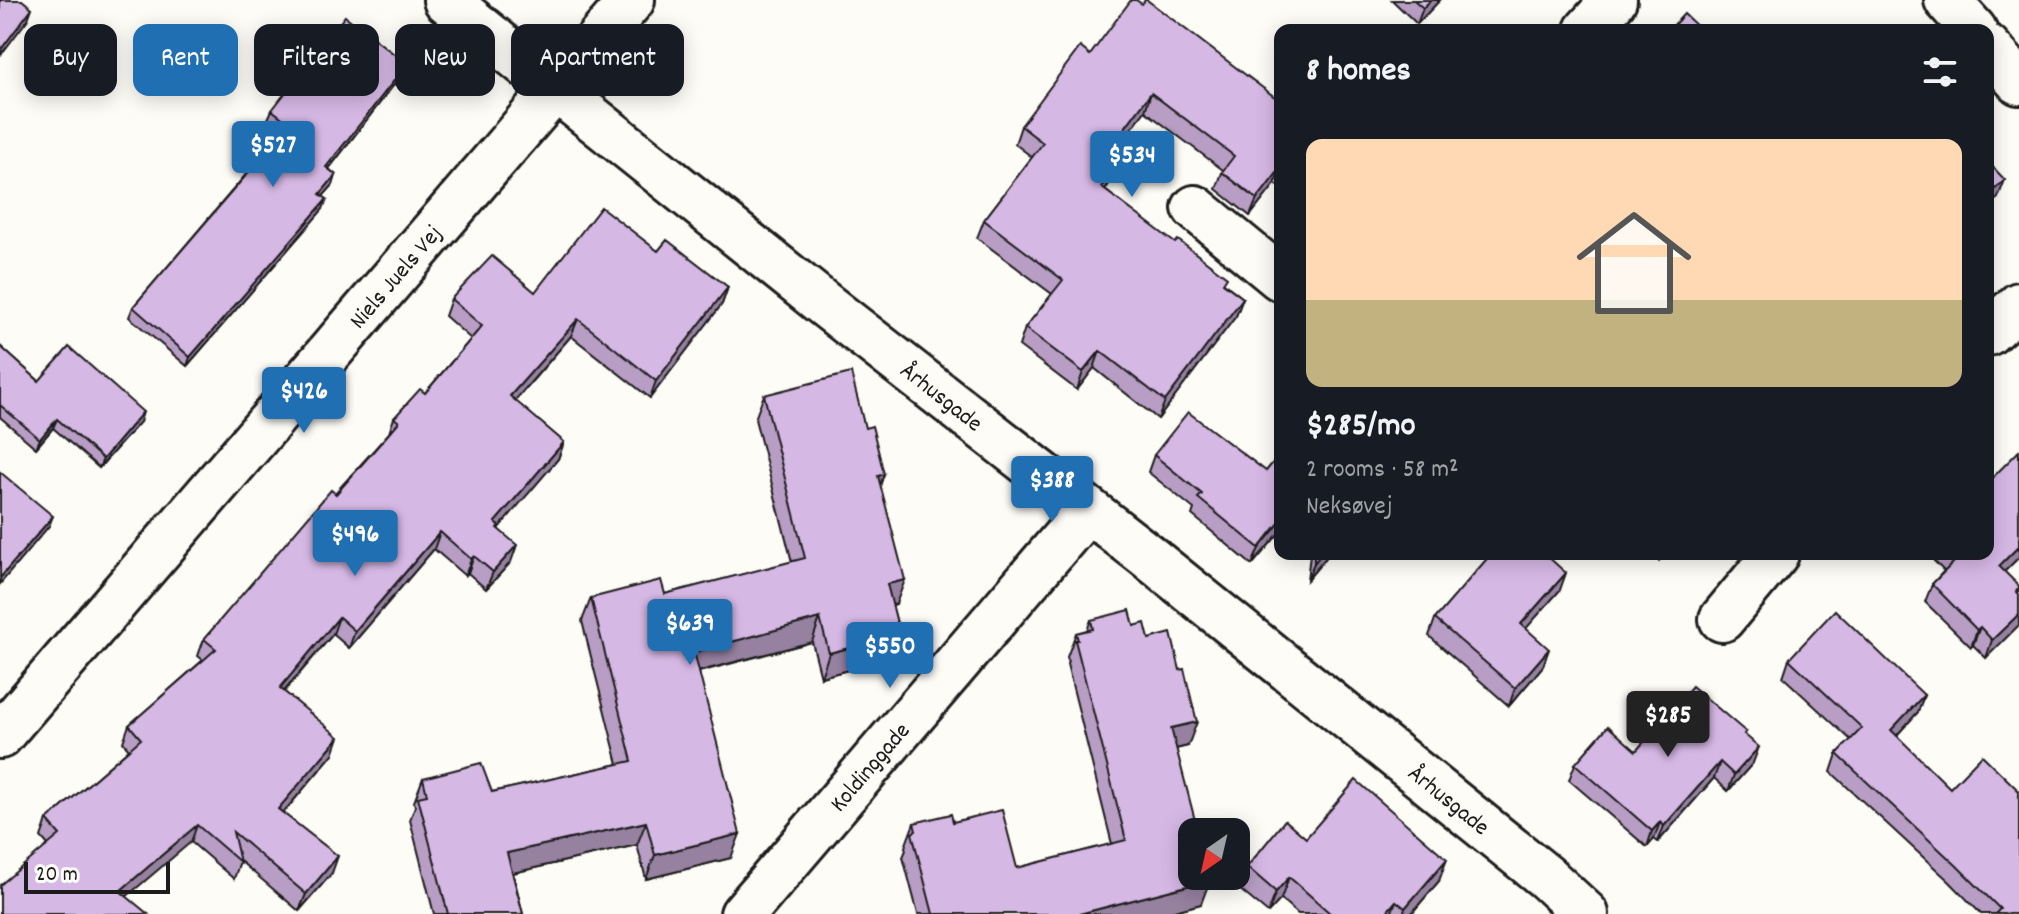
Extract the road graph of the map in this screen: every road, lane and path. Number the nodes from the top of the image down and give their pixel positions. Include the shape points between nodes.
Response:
1 (446, 0) edge
2 (632, 0) edge
3 (1614, 0) edge
4 (1947, 0) edge
5 (612, 24) edge
6 (1592, 24) edge
7 (1969, 24) edge
8 (511, 53) edge
9 (1994, 54) edge
10 (2019, 82) edge
11 (552, 96) edge
12 (564, 96) edge
13 (1195, 208) dead end
14 (1274, 273) edge
15 (2019, 305) edge
16 (1994, 328) edge
17 (1088, 510) junction
18 (1771, 560) edge
19 (1722, 619) dead end
20 (0, 736) edge
21 (743, 914) edge
22 (1586, 914) edge

1 - 8 street, Århusgade
2 - 5 street, Niels Juels Vej
3 - 6 street
4 - 7 street
9 - 10 street
11 - 20 street, Niels Juels Vej
12 - 17 street, Århusgade
13 - 14 street
15 - 16 street
17 - 21 street, Koldinggade
17 - 22 street, Århusgade
18 - 19 street

